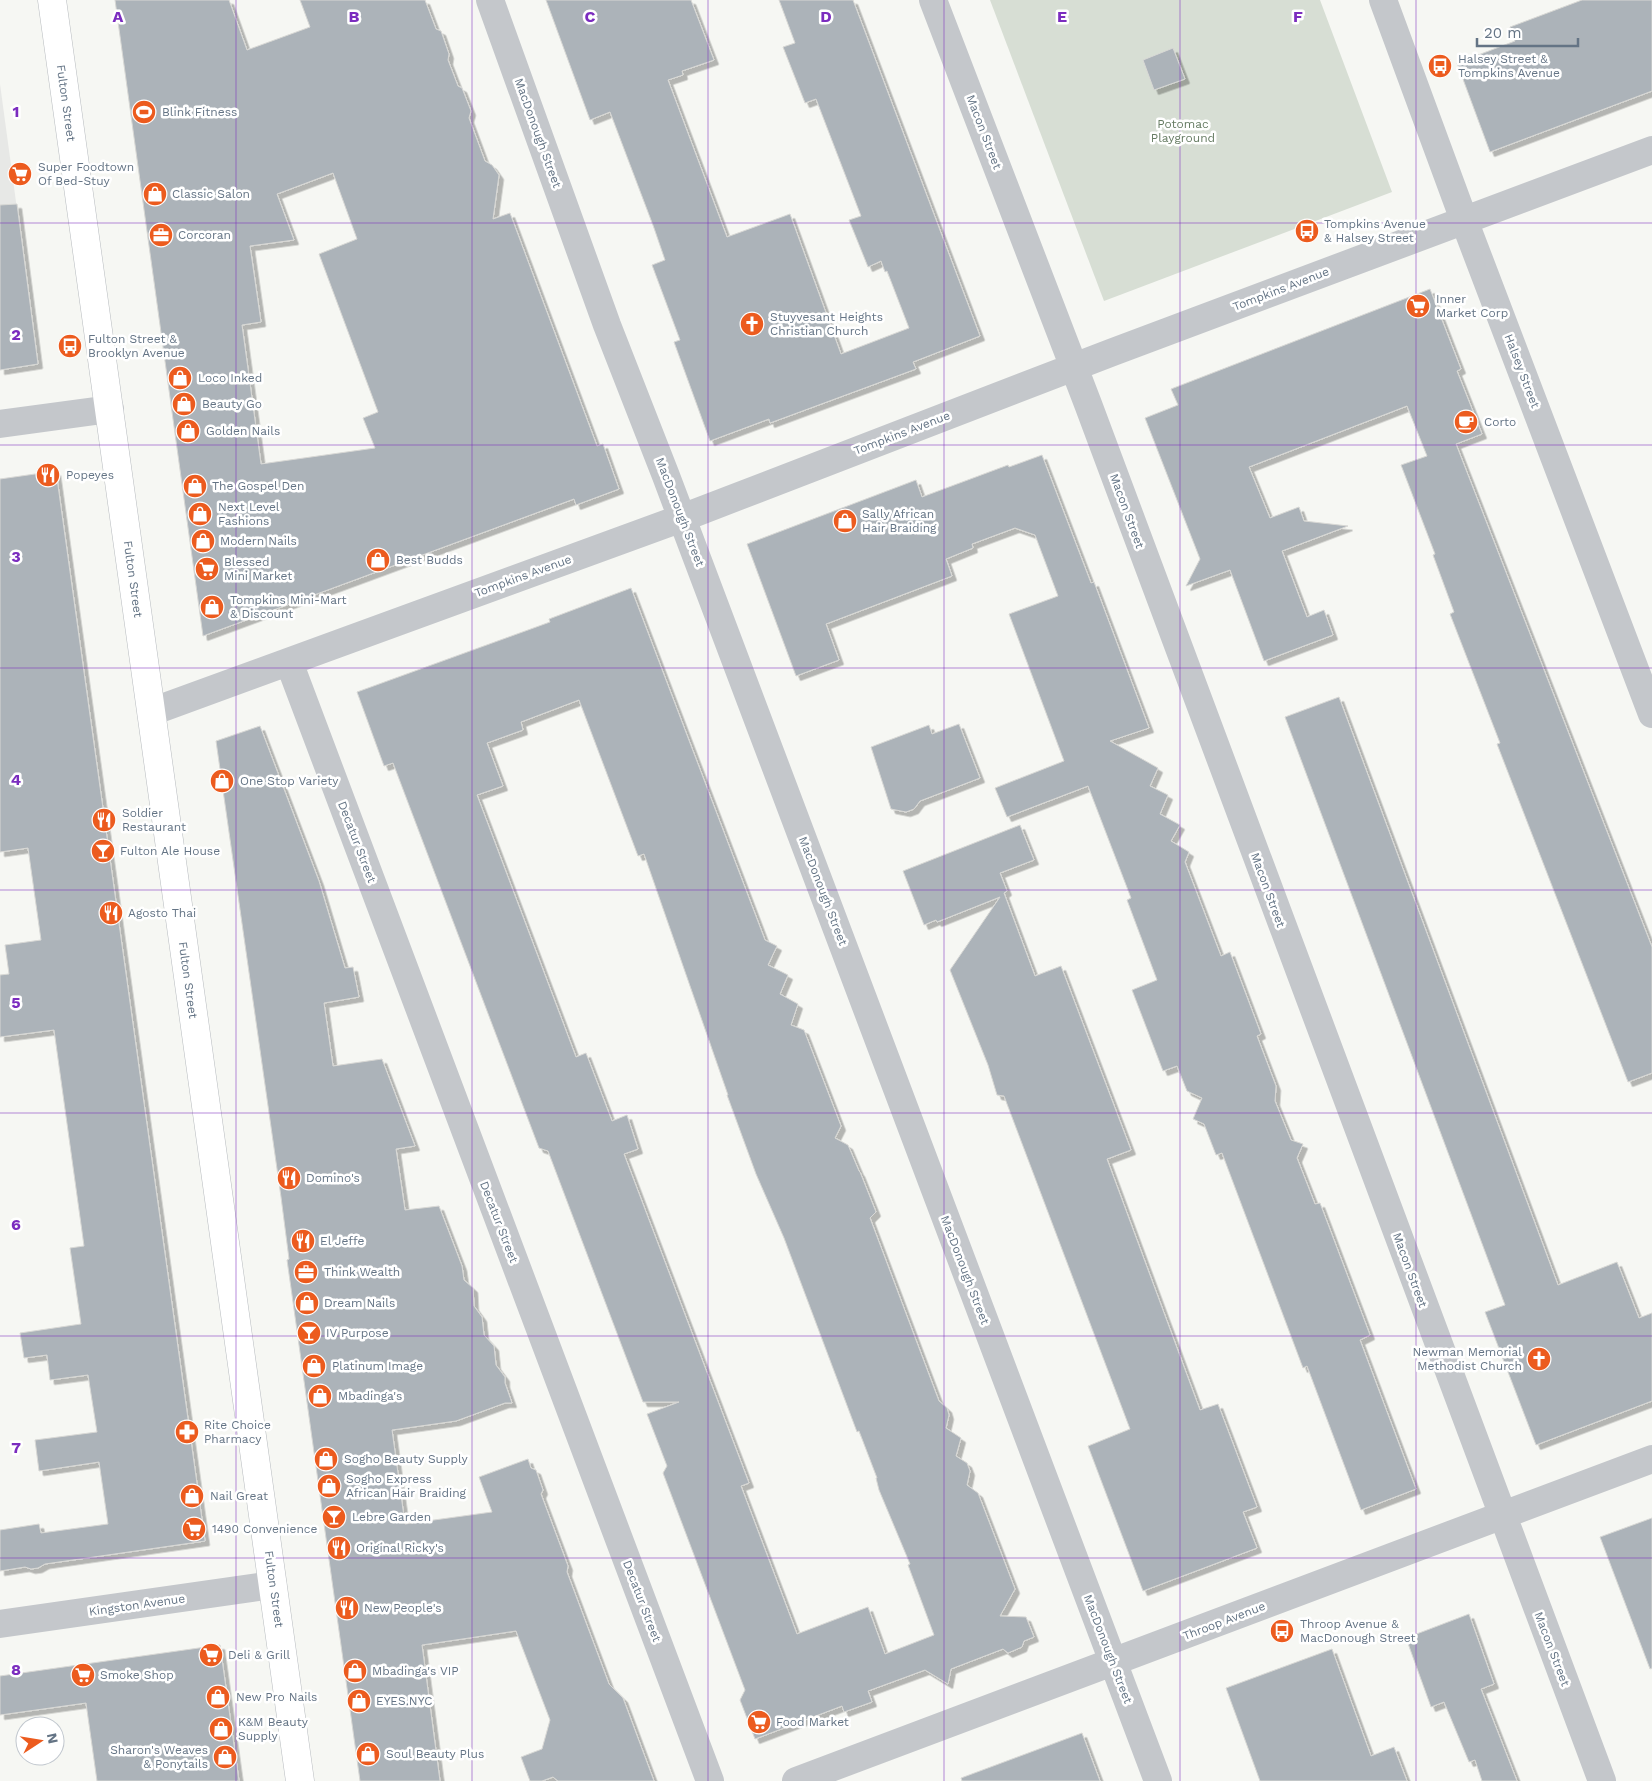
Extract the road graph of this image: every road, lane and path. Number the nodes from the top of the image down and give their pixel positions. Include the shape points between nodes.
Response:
1 (52, 0) edge
2 (490, 0) edge
3 (933, 0) edge
4 (1384, 0) edge
5 (1652, 150) edge
6 (1464, 220) junction
7 (1073, 367) junction
8 (110, 409) junction
9 (0, 424) edge
10 (682, 518) junction
11 (289, 662) junction
12 (151, 712) junction
13 (1652, 714) edge
14 (1652, 1460) edge
15 (1502, 1516) junction
16 (273, 1585) junction
17 (0, 1624) edge
18 (1113, 1662) junction
19 (300, 1781) edge
20 (710, 1781) edge
21 (796, 1781) edge
22 (1158, 1781) edge
23 (1602, 1781) edge

1 - 8 main road, Fulton Street
2 - 10 street, MacDonough Street via 607,325
3 - 7 street, Macon Street
4 - 6 street, Halsey Street
5 - 6 street, Tompkins Avenue
6 - 7 street, Tompkins Avenue
6 - 13 street, Halsey Street
7 - 10 street, Tompkins Avenue
7 - 15 street, Macon Street
8 - 9 street
8 - 12 main road, Fulton Street
10 - 11 street, Tompkins Avenue
10 - 18 street, MacDonough Street
11 - 12 street, Tompkins Avenue
11 - 20 street, Decatur Street
12 - 16 main road, Fulton Street
14 - 15 street, Throop Avenue
15 - 18 street, Throop Avenue
15 - 23 street, Macon Street
16 - 17 street, Kingston Avenue
16 - 19 main road, Fulton Street
18 - 21 street, Throop Avenue
18 - 22 street, MacDonough Street

